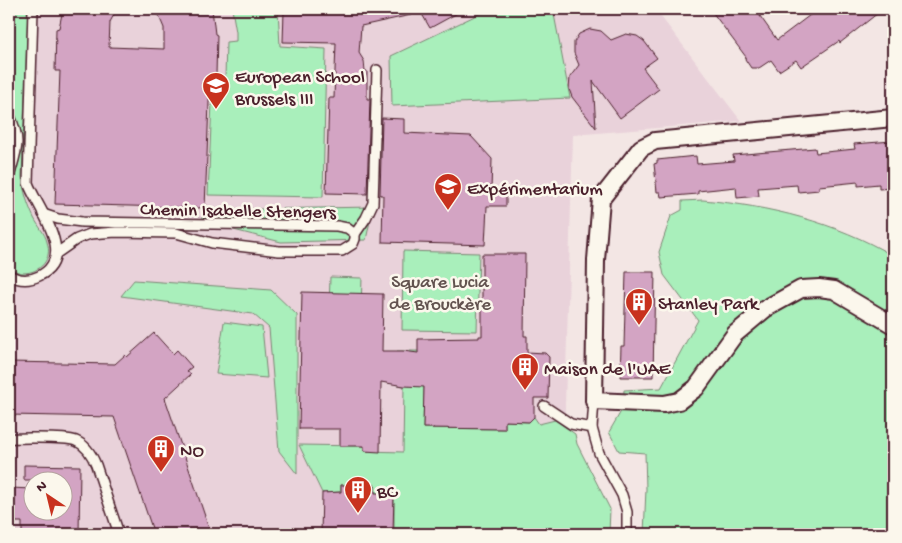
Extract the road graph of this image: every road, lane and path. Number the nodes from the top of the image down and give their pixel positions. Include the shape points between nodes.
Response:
1 (33, 9) edge
2 (377, 70) dead end
3 (9, 114) edge
4 (893, 118) edge
5 (9, 178) edge
6 (43, 214) junction
7 (355, 234) junction
8 (57, 253) junction
9 (9, 275) edge
10 (893, 325) edge
11 (594, 401) junction
12 (544, 406) dead end
13 (592, 428) junction
14 (9, 438) edge
15 (119, 534) edge
16 (627, 534) edge

1 - 6 lane via 28,183
2 - 7 lane via 373,203
3 - 5 lane via 18,138
4 - 11 street via 655,141 640,148 601,199 596,260
6 - 7 lane, Chemin Isabelle Stengers via 82,222 337,226
6 - 8 lane
7 - 8 lane, Chemin Isabelle Stengers via 348,249 332,252 238,247 176,233 103,232 77,240
8 - 9 lane, Chemin Isabelle Stengers via 51,266 38,277 22,279
10 - 11 street via 834,290 801,289 765,309 736,334 696,388 679,401 664,404
11 - 13 lane
12 - 13 lane via 570,424
13 - 16 lane via 599,453 622,495 627,512
14 - 15 lane via 66,440 84,447 93,457

